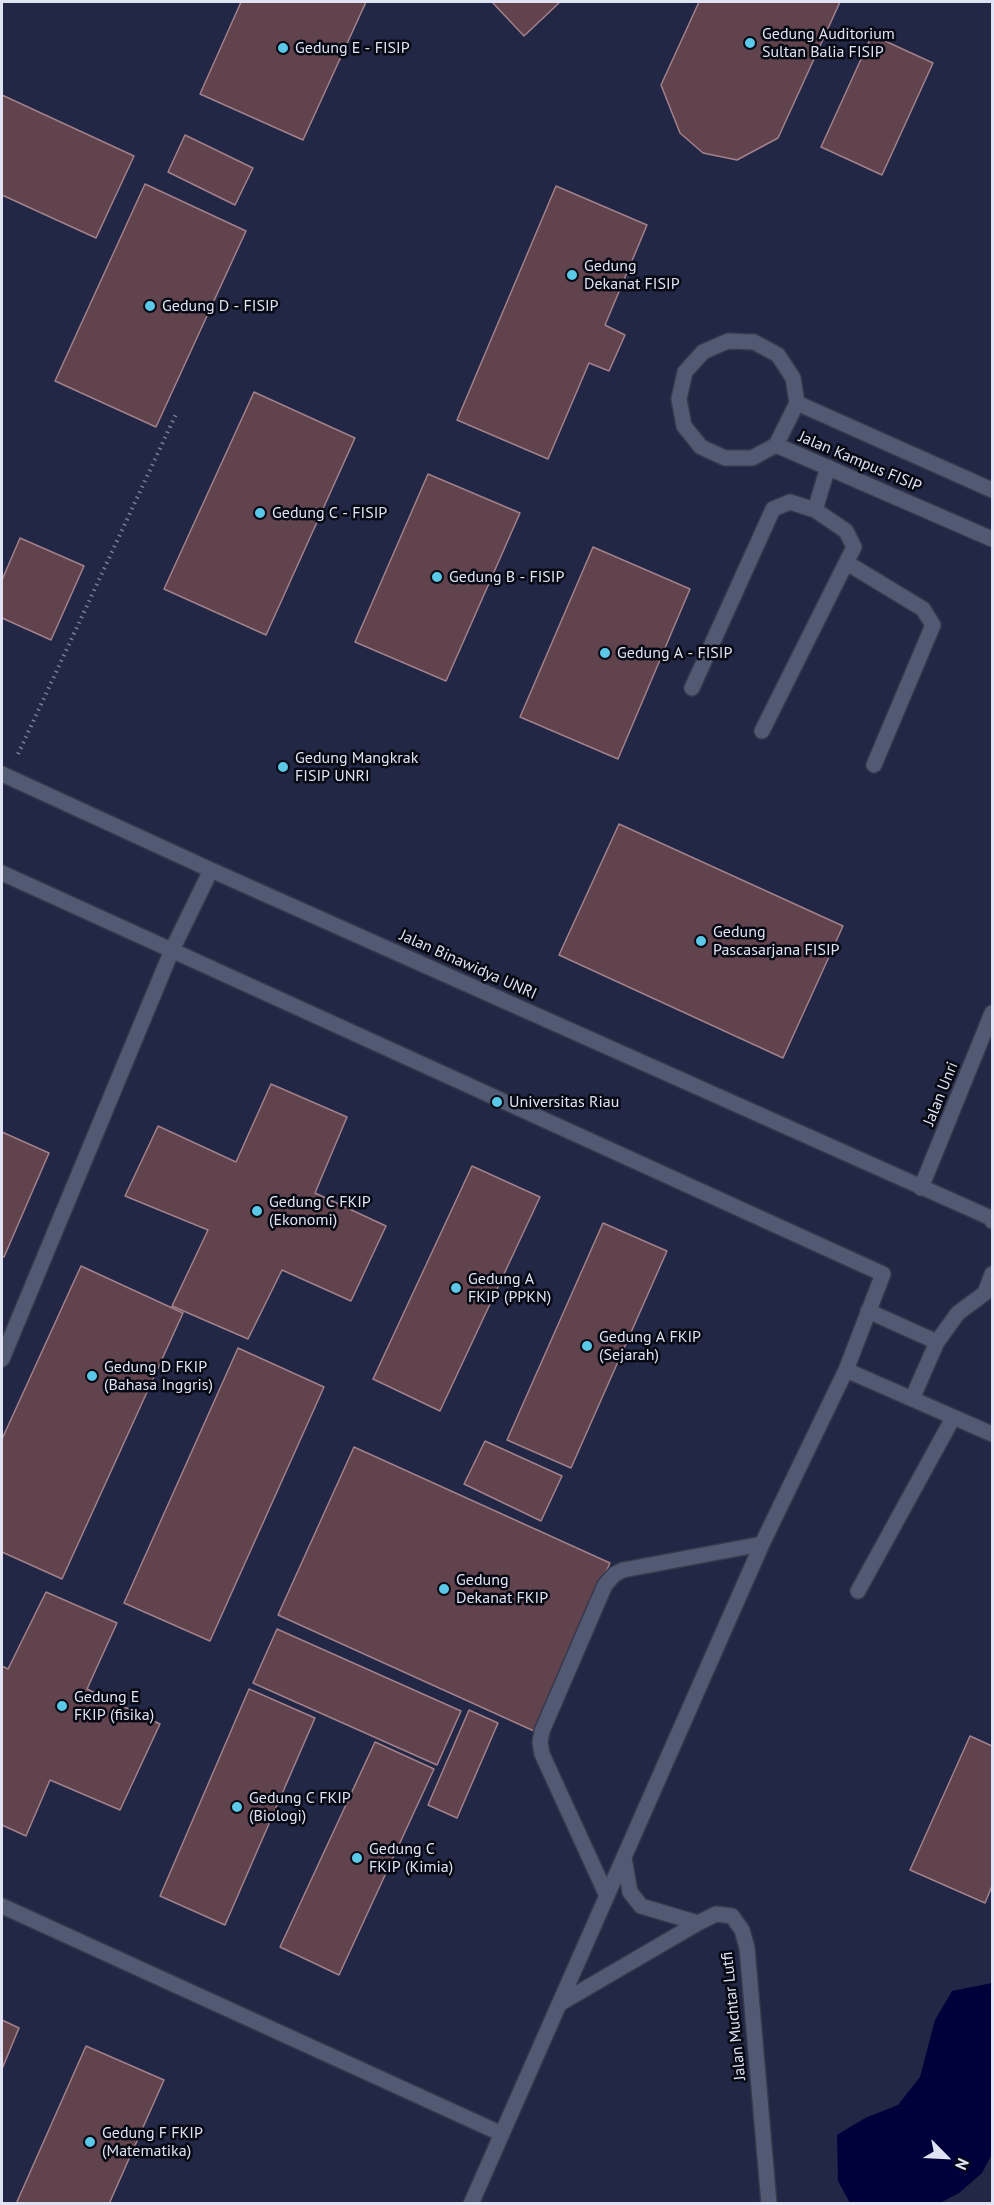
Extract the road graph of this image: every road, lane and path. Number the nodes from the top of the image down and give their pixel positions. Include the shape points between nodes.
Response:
1 (797, 403) junction
2 (177, 412) dead end
3 (776, 445) junction
4 (828, 467) junction
5 (993, 490) edge
6 (815, 510) junction
7 (993, 539) edge
8 (847, 563) junction
9 (692, 688) dead end
10 (762, 731) dead end
11 (874, 765) dead end
12 (4, 775) edge
13 (211, 870) junction
14 (2, 873) edge
15 (172, 950) junction
16 (993, 1013) edge
17 (921, 1188) junction
18 (992, 1220) edge
19 (993, 1274) edge
20 (868, 1311) junction
21 (937, 1342) junction
22 (2, 1359) edge
23 (846, 1370) junction
24 (912, 1399) junction
25 (953, 1418) junction
26 (993, 1434) edge
27 (762, 1544) junction
28 (858, 1591) dead end
29 (624, 1858) junction
30 (607, 1896) junction
31 (2, 1906) edge
32 (698, 1923) junction
33 (559, 2004) junction
34 (502, 2134) junction
35 (471, 2204) edge
36 (769, 2204) edge

1 - 3 lane
1 - 3 lane, Jalan Kampus FISIP via 793,378 778,356 754,342 728,341 703,352 685,372 679,399 684,426 700,447 725,458 752,458
1 - 5 lane, Jalan Kampus FISIP
2 - 12 path
3 - 4 lane, Jalan Kampus FISIP
4 - 6 lane
4 - 7 lane, Jalan Kampus FISIP
6 - 8 lane via 846,531 854,547
6 - 9 lane via 790,502 773,508
8 - 10 lane
8 - 11 lane via 923,609 933,625
12 - 13 lane, Jalan Binawidya UNRI
13 - 15 lane
13 - 17 lane, Jalan Binawidya UNRI
14 - 15 lane
15 - 20 lane via 883,1274
15 - 22 lane
16 - 17 lane, Jalan Unri
17 - 18 lane, Jalan Binawidya UNRI
19 - 21 lane via 985,1293 958,1313
20 - 21 lane
20 - 23 lane
21 - 24 lane
23 - 24 lane
23 - 27 lane
24 - 25 lane
25 - 26 lane
25 - 28 lane
27 - 29 lane
27 - 30 lane via 623,1570 615,1574 601,1596 540,1742
29 - 30 lane
29 - 32 lane via 630,1892 640,1906
30 - 33 lane
31 - 34 lane
32 - 33 lane, Jalan Muchtar Lutfi
32 - 36 lane, Jalan Muchtar Lutfi via 716,1914 732,1916 742,1930 747,1948
33 - 34 lane
34 - 35 lane

